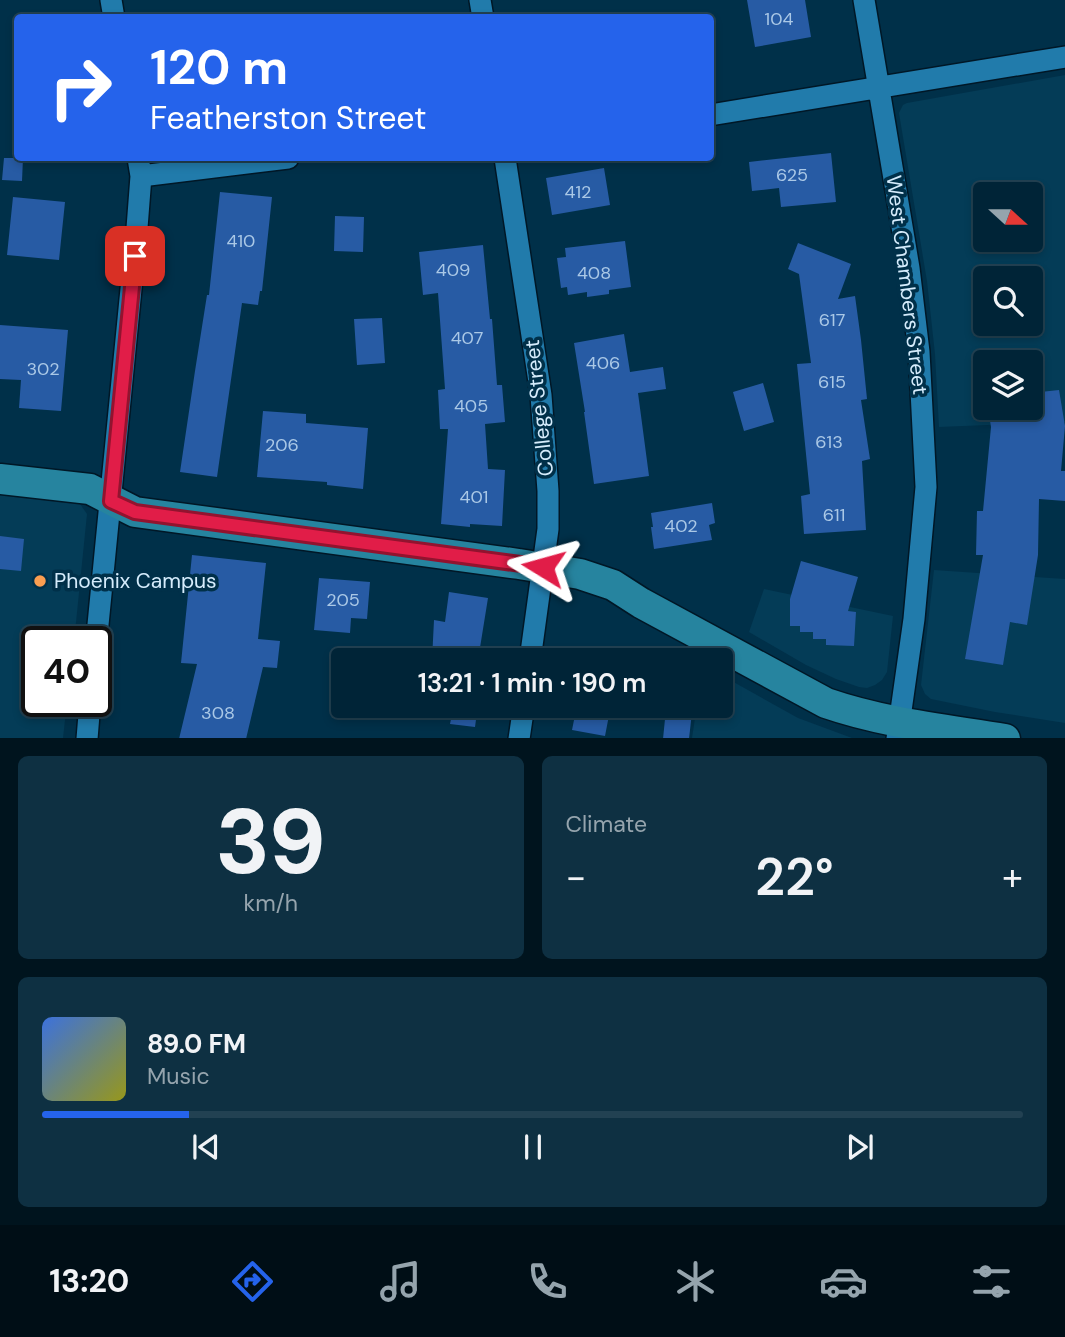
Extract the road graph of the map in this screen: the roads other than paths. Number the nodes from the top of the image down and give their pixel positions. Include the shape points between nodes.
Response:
1 (864, 0) edge
2 (1065, 57) edge
3 (878, 89) junction
4 (714, 114) edge
5 (238, 161) edge
6 (505, 161) edge
7 (139, 167) edge
8 (0, 479) edge
9 (111, 501) junction
10 (543, 567) junction
11 (98, 626) edge
12 (532, 648) edge
13 (89, 717) edge
14 (522, 718) edge
15 (898, 730) edge
16 (87, 738) edge
17 (519, 738) edge
18 (1005, 738) edge

1 - 3 street, West Chambers Street
2 - 3 street
3 - 4 street
3 - 15 street, West Chambers Street via 919,349 926,487
5 - 7 street
6 - 10 street, College Street via 541,395 548,491
7 - 9 street
8 - 9 street via 90,489
9 - 10 street via 135,512
9 - 11 street
10 - 12 street, College Street
10 - 15 street via 613,586 826,703
13 - 16 street
14 - 17 street
15 - 18 street

